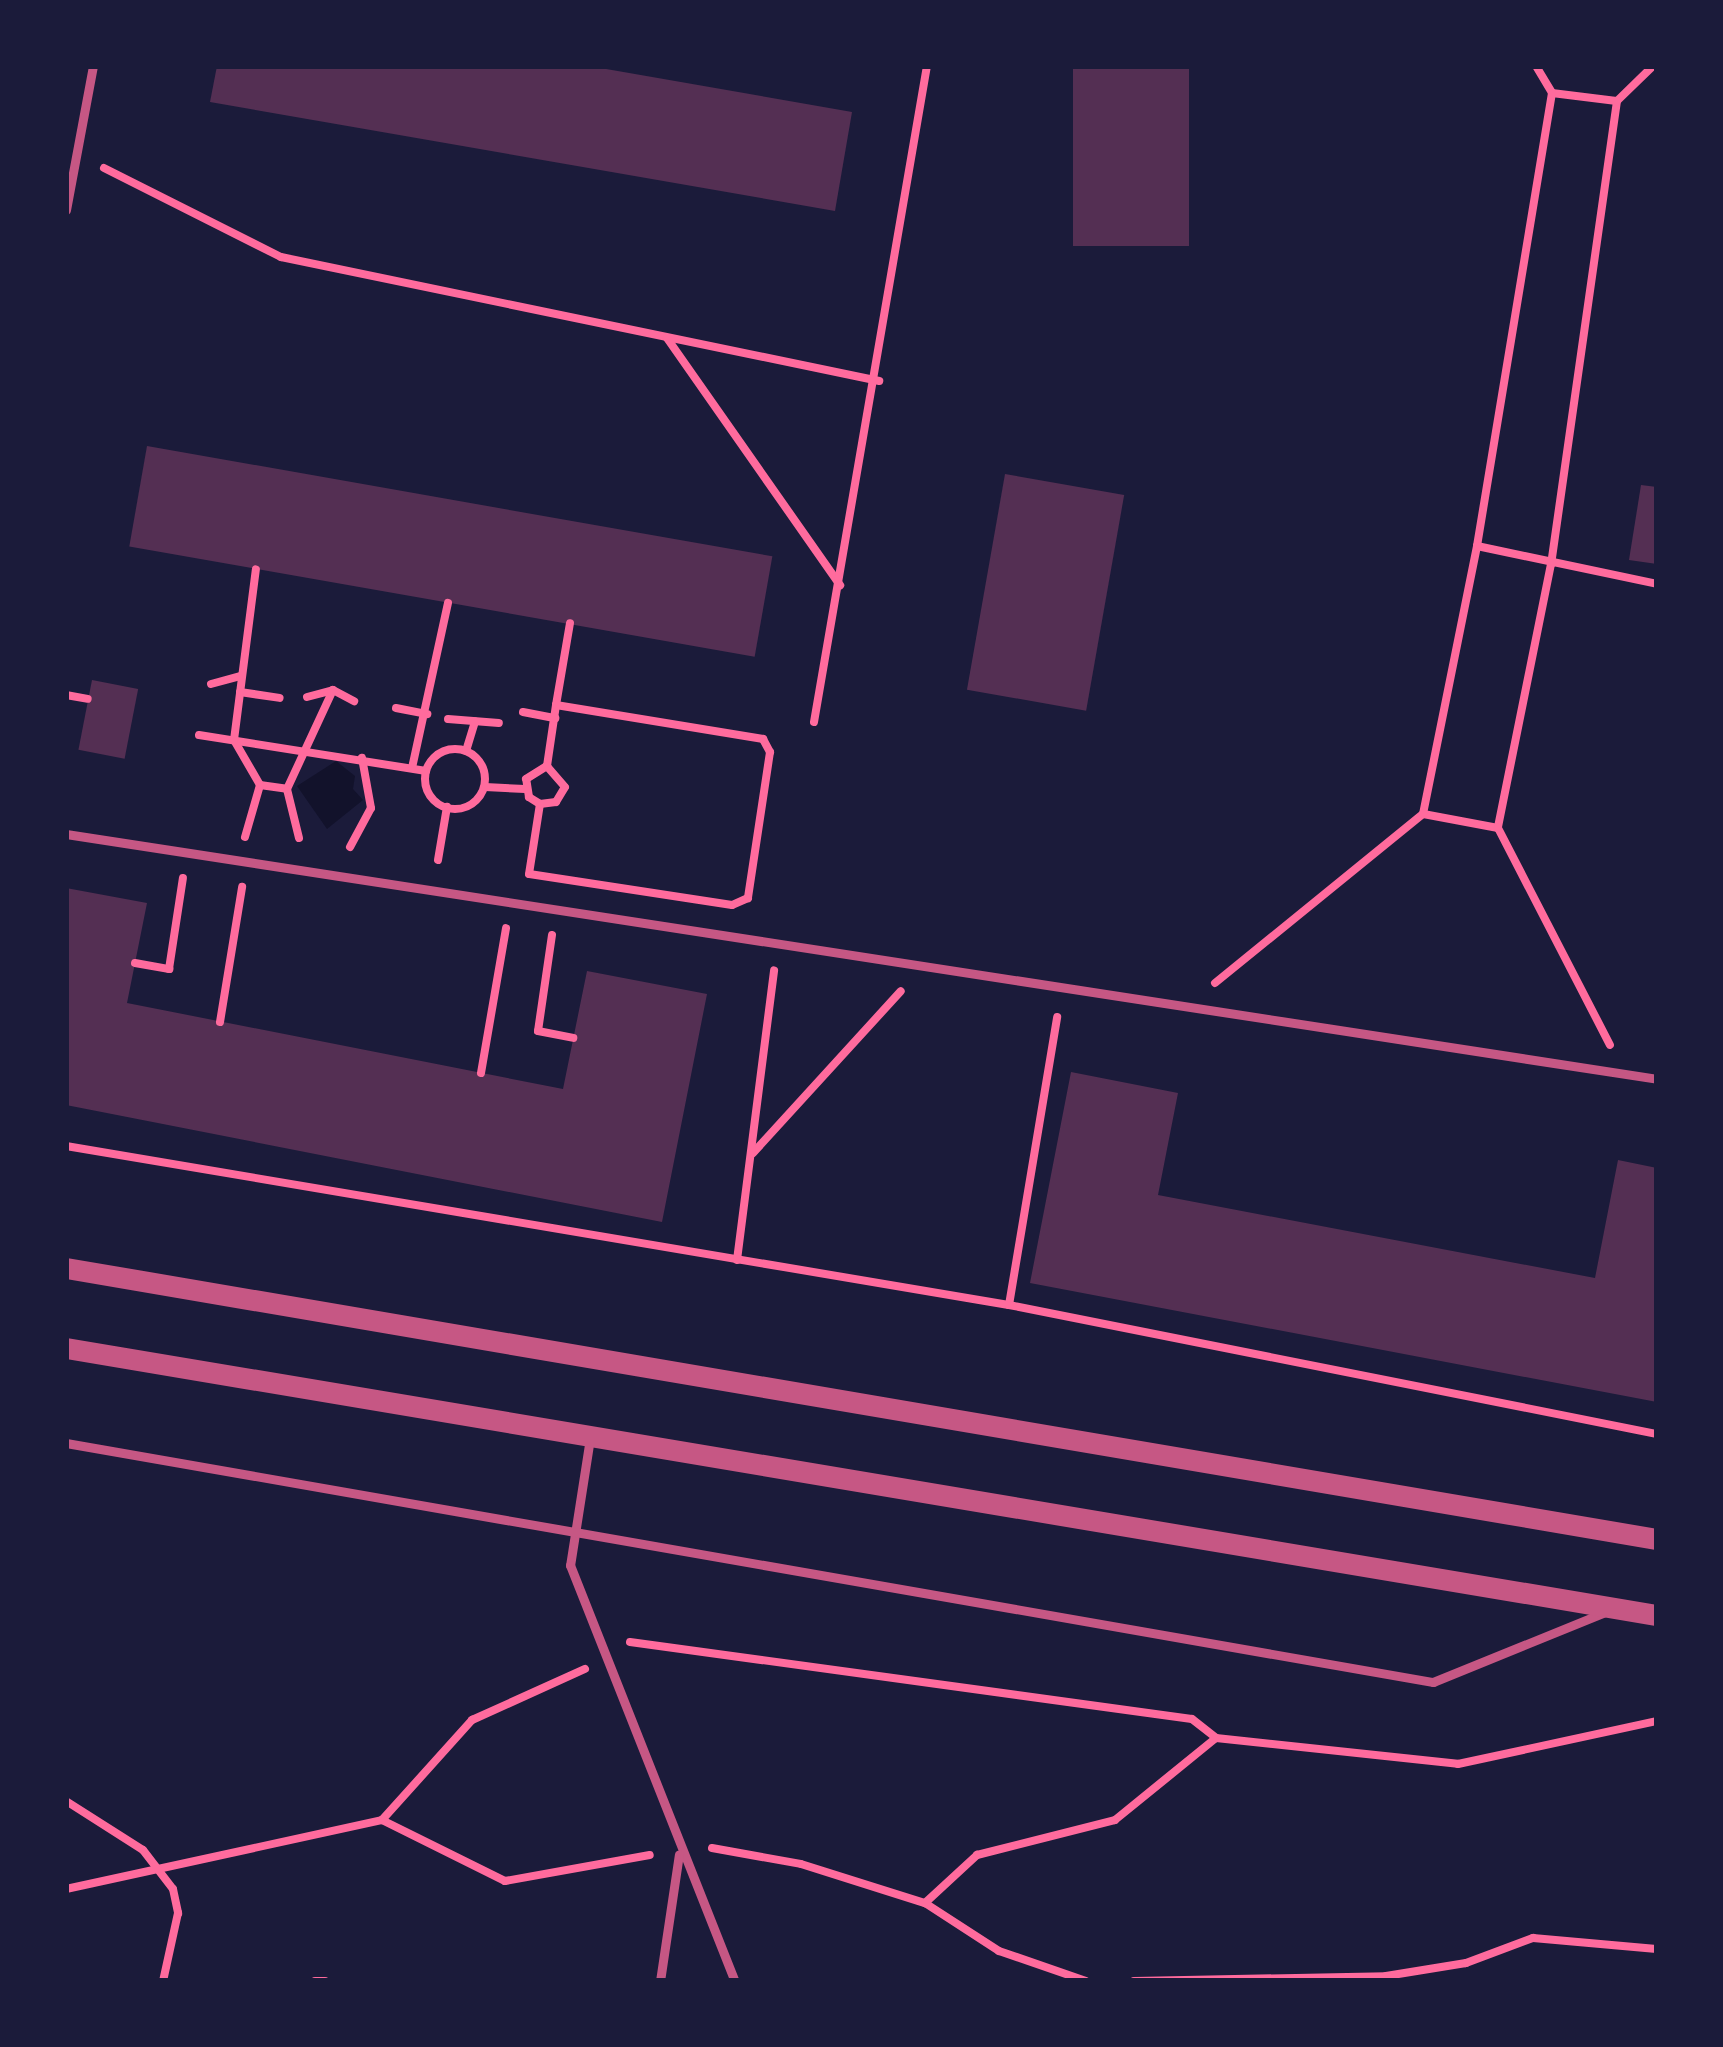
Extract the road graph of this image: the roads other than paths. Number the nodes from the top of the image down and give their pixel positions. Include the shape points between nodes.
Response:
1 (93, 66) edge
2 (66, 210) edge
3 (66, 834) edge
4 (1657, 1079) edge
5 (66, 1268) edge
6 (66, 1348) edge
7 (590, 1435) junction
8 (66, 1443) edge
9 (576, 1527) junction
10 (1657, 1539) edge
11 (1613, 1609) junction
12 (1657, 1615) edge
13 (680, 1849) junction
14 (660, 1981) edge
15 (735, 1981) edge

1 - 2 lane
3 - 4 lane
5 - 10 street
6 - 7 street
7 - 9 lane
7 - 11 street
8 - 9 lane
9 - 11 lane via 1433,1682
9 - 13 lane via 570,1565
11 - 12 street
13 - 14 lane
13 - 15 lane

